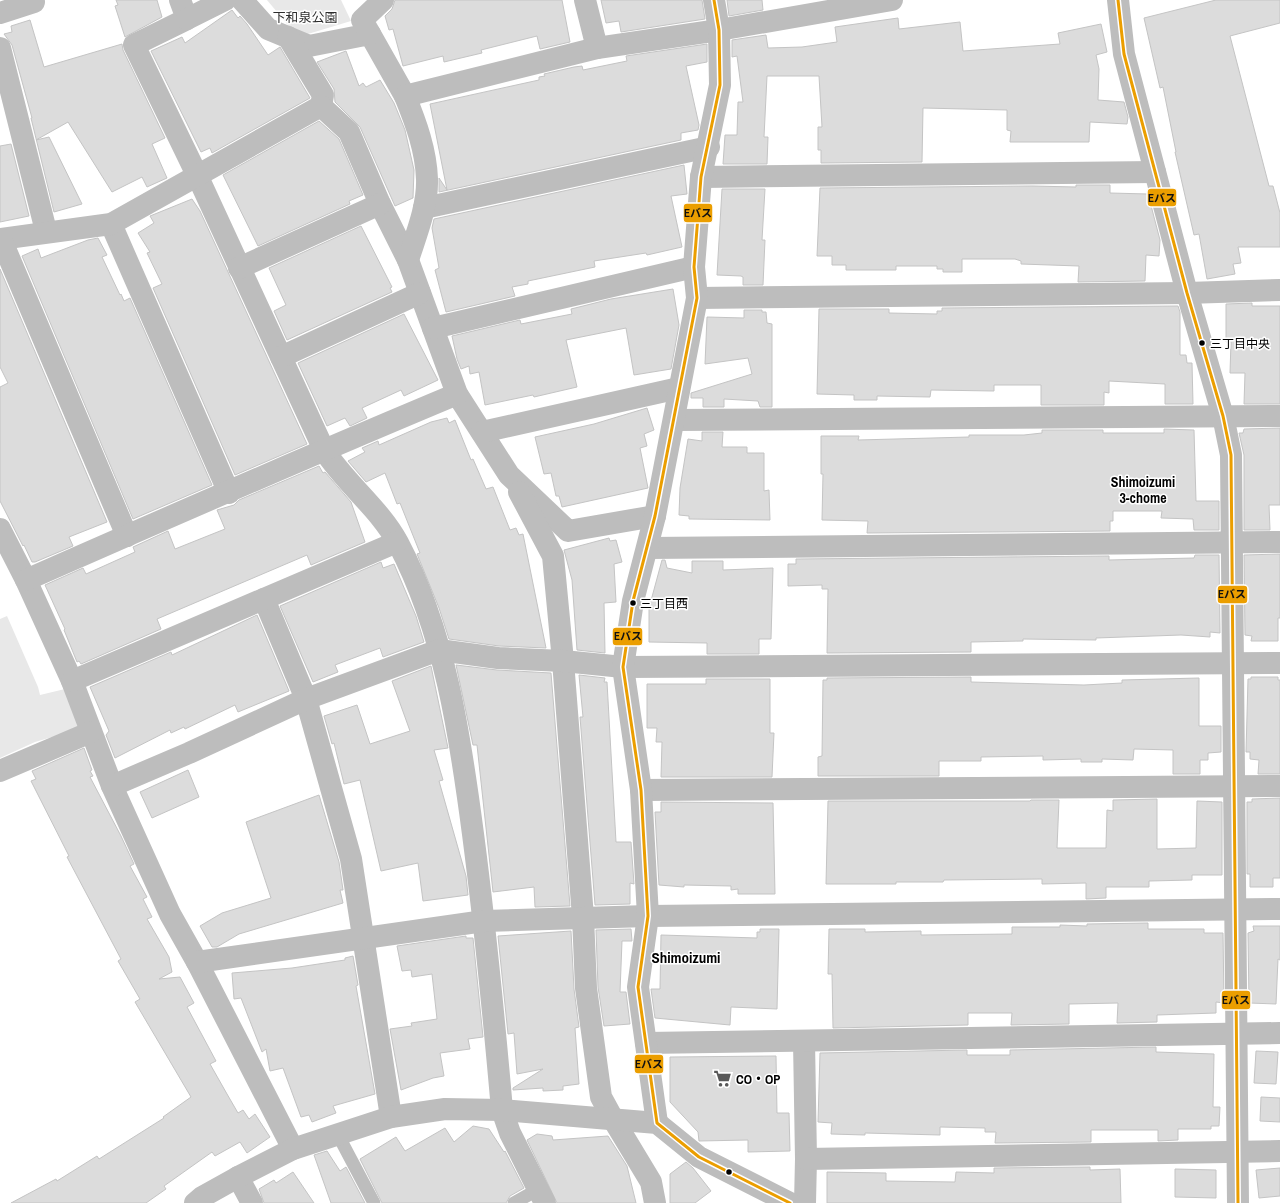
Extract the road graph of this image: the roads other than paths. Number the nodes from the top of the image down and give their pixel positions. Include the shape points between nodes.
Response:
1 (33, 0) edge
2 (225, 0) edge
3 (242, 0) edge
4 (384, 0) edge
5 (585, 0) edge
6 (714, 0) edge
7 (892, 0) edge
8 (1118, 0) edge
9 (183, 9) edge
10 (0, 14) edge
11 (719, 30) junction
12 (370, 34) junction
13 (288, 37) junction
14 (0, 48) edge
15 (598, 48) junction
16 (405, 96) junction
17 (321, 106) junction
18 (708, 147) junction
19 (1155, 172) junction
20 (197, 176) junction
21 (701, 177) junction
22 (380, 204) junction
23 (424, 208) junction
24 (111, 224) junction
25 (46, 231) junction
26 (0, 239) edge
27 (408, 260) junction
28 (694, 267) junction
29 (239, 268) junction
30 (1280, 290) edge
31 (420, 293) junction
32 (1187, 293) junction
33 (697, 298) junction
34 (433, 328) junction
35 (281, 357) junction
36 (679, 388) junction
37 (457, 394) junction
38 (1223, 416) junction
39 (1280, 416) edge
40 (675, 420) junction
41 (482, 432) junction
42 (324, 450) junction
43 (510, 475) junction
44 (229, 493) junction
45 (655, 516) junction
46 (0, 529) edge
47 (127, 536) junction
48 (397, 542) junction
49 (1280, 542) edge
50 (1232, 543) junction
51 (648, 548) junction
52 (26, 580) junction
53 (264, 599) junction
54 (439, 650) junction
55 (563, 661) junction
56 (1280, 663) edge
57 (1232, 664) junction
58 (623, 667) junction
59 (72, 681) junction
60 (306, 699) junction
61 (91, 732) junction
62 (0, 771) edge
63 (112, 786) junction
64 (1280, 786) edge
65 (1233, 787) junction
66 (641, 790) junction
67 (1280, 908) edge
68 (1234, 909) junction
69 (648, 916) junction
70 (583, 918) junction
71 (484, 921) junction
72 (364, 939) junction
73 (197, 962) junction
74 (1280, 1033) edge
75 (1236, 1034) junction
76 (804, 1041) junction
77 (646, 1043) junction
78 (502, 1110) junction
79 (391, 1117) junction
80 (612, 1119) junction
81 (656, 1123) junction
82 (337, 1133) junction
83 (293, 1149) junction
84 (1280, 1151) edge
85 (1237, 1152) junction
86 (806, 1159) junction
87 (238, 1176) junction
88 (542, 1196) edge
89 (194, 1203) edge
90 (252, 1203) edge
91 (374, 1203) edge
92 (514, 1203) edge
93 (655, 1203) edge
94 (790, 1203) edge
95 (805, 1203) edge
96 (1238, 1203) edge

1 - 10 street via 34,2
2 - 9 street
3 - 13 street via 268,29
4 - 12 street via 362,20
5 - 15 street
6 - 11 street
7 - 11 street
8 - 19 street via 1124,54
9 - 20 street via 134,45
11 - 15 street
11 - 18 street via 720,85
12 - 13 street via 309,46
12 - 16 street
13 - 17 street via 323,95
14 - 25 street
15 - 16 street
16 - 23 street via 420,138 427,180
17 - 20 street
17 - 22 street via 349,132
18 - 21 street
18 - 23 street
19 - 21 street
19 - 32 street
20 - 24 street
20 - 29 street
21 - 28 street
22 - 27 street
22 - 29 street
23 - 27 street
24 - 25 street
24 - 44 street
25 - 26 street
26 - 47 street
27 - 31 street
28 - 33 street
28 - 34 street
29 - 35 street
30 - 32 street
31 - 34 street
31 - 35 street
32 - 33 street
32 - 38 street
33 - 36 street
34 - 37 street
35 - 42 street
36 - 40 street
36 - 41 street
37 - 41 street
37 - 42 street
38 - 39 street
38 - 40 street
38 - 50 street via 1231,455
40 - 45 street
41 - 43 street
42 - 44 street
42 - 48 street via 335,468 375,512
43 - 45 street via 568,531
43 - 55 street via 552,556
44 - 47 street
45 - 51 street
46 - 52 street
47 - 52 street
48 - 53 street
48 - 54 street via 429,613
49 - 50 street
50 - 51 street
50 - 57 street
51 - 58 street via 633,601
52 - 59 street
53 - 59 street
53 - 60 street
54 - 55 street via 498,658
54 - 60 street
54 - 71 street via 461,743
55 - 58 street
55 - 70 street
56 - 57 street
57 - 58 street
57 - 65 street
58 - 66 street
59 - 61 street
60 - 63 street
60 - 72 street via 351,859
61 - 62 street
61 - 63 street
63 - 73 street via 170,914
64 - 65 street
65 - 66 street
65 - 68 street
66 - 69 street
67 - 68 street
68 - 69 street
68 - 75 street
69 - 70 street
69 - 77 street via 638,987
70 - 71 street
70 - 80 street via 586,988 601,1097
71 - 72 street
71 - 78 street
72 - 73 street
72 - 79 street
73 - 83 street
74 - 75 street
75 - 76 street
75 - 85 street
76 - 77 street
76 - 86 street
77 - 81 street
78 - 79 street via 445,1109
78 - 80 street
78 - 88 street via 510,1133
79 - 82 street
80 - 81 street
80 - 93 street via 651,1182
81 - 94 street via 699,1157
82 - 83 street
82 - 91 lane
83 - 87 street
84 - 85 street
85 - 86 street
85 - 96 street
86 - 95 street
87 - 89 street
87 - 90 street
88 - 92 lane

